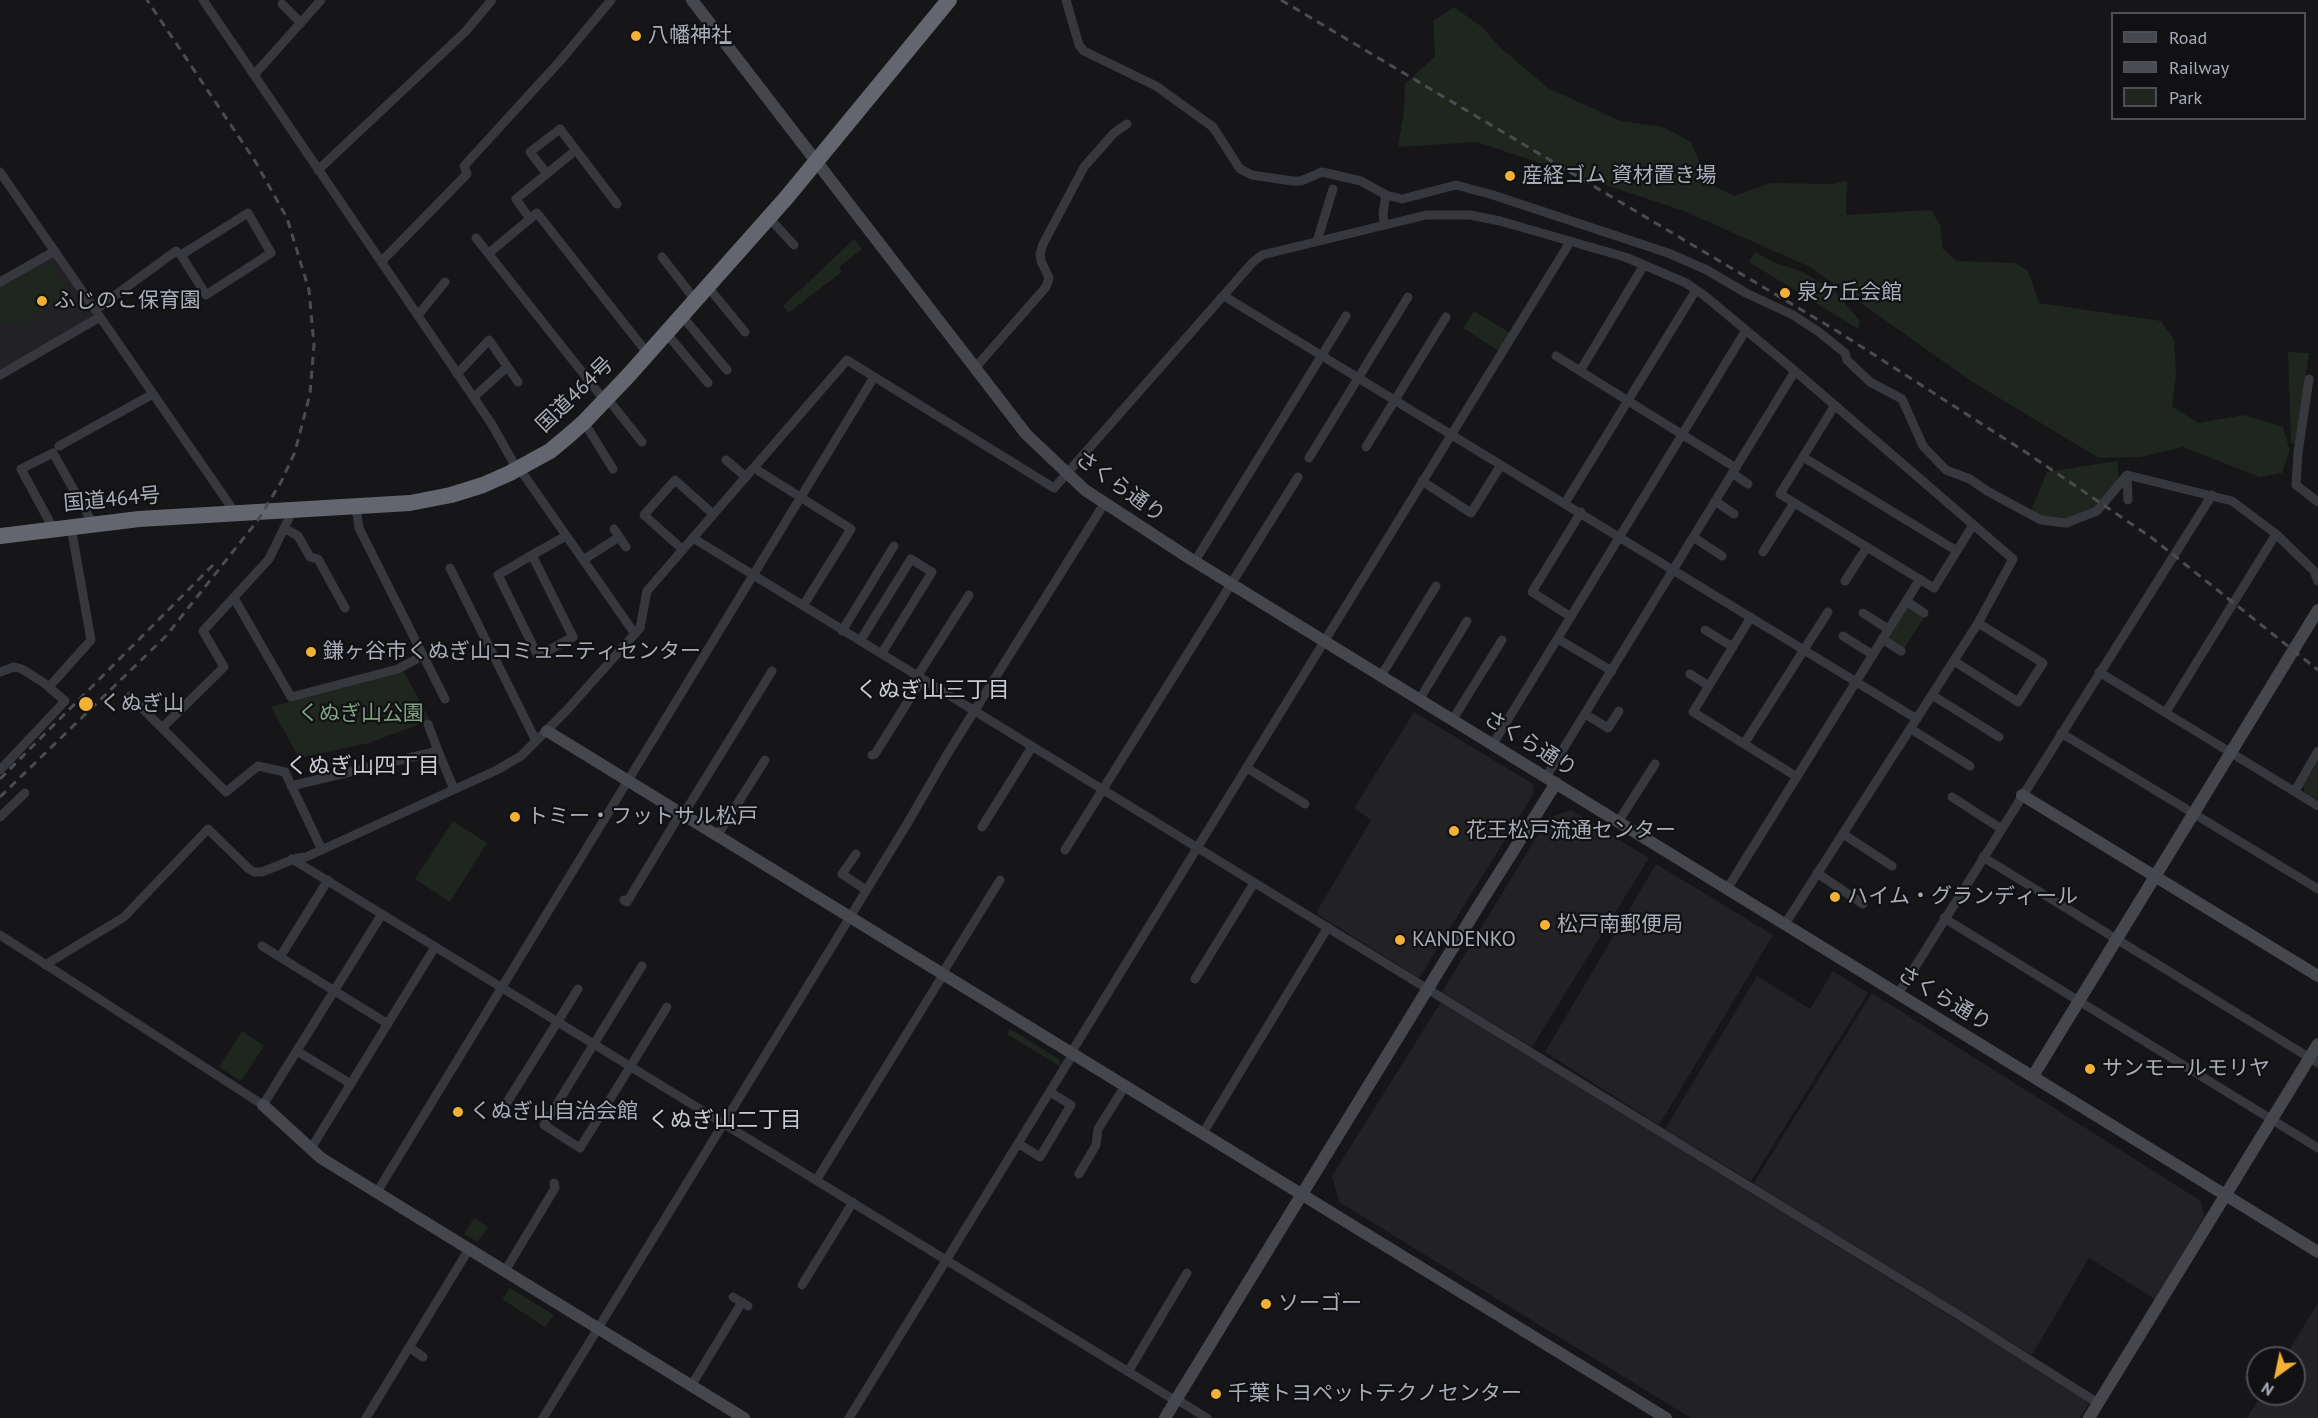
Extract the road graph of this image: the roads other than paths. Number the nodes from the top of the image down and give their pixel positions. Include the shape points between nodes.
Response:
1 (203, 0) edge
2 (321, 0) edge
3 (492, 0) edge
4 (611, 0) edge
5 (692, 0) edge
6 (949, 0) edge
7 (1066, 0) edge
8 (282, 4) dead end
9 (301, 23) junction
10 (254, 75) junction
11 (1127, 124) dead end
12 (576, 150) junction
13 (817, 162) junction
14 (318, 170) junction
15 (0, 172) edge
16 (547, 174) junction
17 (1333, 189) dead end
18 (1386, 195) junction
19 (617, 204) dead end
20 (769, 218) junction
21 (530, 219) junction
22 (1384, 224) junction
23 (476, 238) dead end
24 (1317, 242) junction
25 (1570, 242) junction
26 (794, 245) dead end
27 (54, 251) junction
28 (489, 253) junction
29 (181, 255) junction
30 (662, 257) dead end
31 (381, 262) junction
32 (1644, 266) junction
33 (0, 282) edge
34 (445, 282) dead end
35 (708, 287) junction
36 (1696, 290) junction
37 (1224, 296) junction
38 (1408, 297) dead end
39 (696, 301) junction
40 (98, 314) junction
41 (418, 315) junction
42 (682, 316) junction
43 (748, 316) dead end
44 (1346, 316) dead end
45 (1446, 317) dead end
46 (1746, 330) junction
47 (667, 334) junction
48 (648, 354) junction
49 (1322, 356) junction
50 (1556, 356) dead end
51 (507, 367) junction
52 (975, 368) junction
53 (727, 370) dead end
54 (1580, 371) junction
55 (1795, 371) junction
56 (457, 374) junction
57 (0, 375) edge
58 (874, 377) junction
59 (1359, 378) junction
60 (2309, 379) dead end
61 (518, 382) dead end
62 (708, 382) dead end
63 (153, 394) junction
64 (474, 398) junction
65 (606, 400) junction
66 (1395, 400) junction
67 (1628, 401) junction
68 (1835, 405) junction
69 (584, 422) junction
70 (1451, 435) junction
71 (1682, 435) junction
72 (642, 442) dead end
73 (59, 446) dead end
74 (1366, 447) dead end
75 (1803, 457) junction
76 (1309, 458) dead end
77 (726, 460) dead end
78 (1501, 465) junction
79 (754, 468) junction
80 (518, 469) junction
81 (613, 469) dead end
82 (1734, 471) junction
83 (1065, 473) junction
84 (2127, 475) junction
85 (746, 477) junction
86 (1298, 477) dead end
87 (1422, 481) junction
88 (1748, 484) dead end
89 (2212, 495) junction
90 (800, 498) junction
91 (2128, 500) dead end
92 (1715, 501) junction
93 (2318, 502) edge
94 (1565, 503) junction
95 (1794, 503) junction
96 (1104, 504) junction
97 (356, 506) junction
98 (1581, 512) junction
99 (236, 514) junction
100 (713, 514) junction
101 (1734, 514) dead end
102 (287, 520) junction
103 (93, 524) junction
104 (1973, 525) junction
105 (71, 527) junction
106 (53, 528) junction
107 (2276, 534) junction
108 (0, 536) edge
109 (566, 536) junction
110 (1619, 536) junction
111 (1693, 537) junction
112 (693, 538) junction
113 (894, 546) dead end
114 (626, 547) dead end
115 (1866, 547) junction
116 (682, 549) junction
117 (1957, 551) junction
118 (1763, 552) dead end
119 (531, 555) junction
120 (1722, 556) dead end
121 (583, 560) junction
122 (1195, 561) junction
123 (450, 568) dead end
124 (1673, 569) junction
125 (753, 575) junction
126 (1920, 579) junction
127 (1845, 581) dead end
128 (2318, 581) edge
129 (1232, 584) junction
130 (1436, 586) dead end
131 (969, 595) dead end
132 (234, 598) junction
133 (1906, 601) junction
134 (803, 606) junction
135 (345, 608) dead end
136 (2318, 610) edge
137 (1828, 612) dead end
138 (1863, 613) dead end
139 (1924, 613) dead end
140 (1571, 617) junction
141 (1751, 617) junction
142 (1467, 621) dead end
143 (1978, 622) junction
144 (1888, 629) junction
145 (1706, 630) dead end
146 (842, 631) junction
147 (635, 634) junction
148 (1843, 636) dead end
149 (1558, 639) junction
150 (1882, 639) junction
151 (860, 640) junction
152 (1502, 640) dead end
153 (1324, 642) junction
154 (1733, 647) junction
155 (1804, 649) junction
156 (1901, 651) dead end
157 (882, 653) junction
158 (1873, 655) junction
159 (422, 657) junction
160 (1954, 662) junction
161 (772, 671) dead end
162 (1612, 671) junction
163 (0, 672) edge
164 (2099, 672) junction
165 (1690, 674) dead end
166 (1381, 676) junction
167 (920, 677) junction
168 (1856, 681) junction
169 (1709, 686) junction
170 (49, 687) junction
171 (1932, 695) junction
172 (130, 696) dead end
173 (445, 699) dead end
174 (1419, 700) junction
175 (1619, 711) dead end
176 (974, 712) junction
177 (2166, 712) junction
178 (1585, 714) junction
179 (1453, 718) junction
180 (1917, 719) junction
181 (428, 724) dead end
182 (162, 728) junction
183 (1911, 729) junction
184 (547, 731) junction
185 (2061, 733) junction
186 (1999, 737) dead end
187 (537, 741) junction
188 (1492, 744) junction
189 (1744, 744) junction
190 (1032, 747) junction
191 (438, 751) junction
192 (2231, 752) junction
193 (2318, 752) edge
194 (872, 755) dead end
195 (765, 760) dead end
196 (1655, 764) dead end
197 (1970, 766) dead end
198 (1247, 768) junction
199 (0, 770) edge
200 (1797, 777) junction
201 (1551, 780) junction
202 (626, 782) junction
203 (291, 786) junction
204 (454, 789) junction
205 (1103, 790) junction
206 (2295, 791) junction
207 (25, 793) dead end
208 (2022, 795) junction
209 (1952, 797) dead end
210 (1305, 804) dead end
211 (2318, 806) edge
212 (682, 814) junction
213 (2194, 814) junction
214 (0, 817) edge
215 (1618, 822) junction
216 (982, 827) dead end
217 (2000, 828) junction
218 (1843, 834) junction
219 (717, 836) junction
220 (1198, 848) junction
221 (322, 850) junction
222 (1065, 850) dead end
223 (856, 854) dead end
224 (1983, 857) junction
225 (292, 859) junction
226 (1892, 866) dead end
227 (1817, 873) junction
228 (2156, 877) junction
229 (328, 880) junction
230 (1000, 880) dead end
231 (1254, 883) junction
232 (1726, 889) junction
233 (2318, 889) edge
234 (866, 890) junction
235 (624, 900) dead end
236 (1863, 904) dead end
237 (382, 914) junction
238 (849, 918) junction
239 (1944, 918) junction
240 (1785, 924) junction
241 (1328, 927) junction
242 (0, 936) edge
243 (2117, 939) junction
244 (262, 946) dead end
245 (435, 947) junction
246 (280, 957) junction
247 (45, 964) junction
248 (642, 966) dead end
249 (942, 974) junction
250 (2318, 976) edge
251 (1195, 979) dead end
252 (501, 987) junction
253 (578, 989) dead end
254 (1428, 989) junction
255 (334, 991) junction
256 (1898, 994) junction
257 (2080, 1001) junction
258 (667, 1007) dead end
259 (558, 1022) junction
260 (388, 1024) junction
261 (593, 1044) junction
262 (2318, 1044) edge
263 (297, 1051) junction
264 (1072, 1054) junction
265 (2314, 1061) edge
266 (629, 1067) junction
267 (2033, 1076) junction
268 (351, 1084) junction
269 (1125, 1086) junction
270 (1050, 1092) junction
271 (506, 1104) dead end
272 (263, 1105) junction
273 (2271, 1119) junction
274 (723, 1124) junction
275 (1203, 1133) junction
276 (1019, 1144) junction
277 (2318, 1148) edge
278 (310, 1150) junction
279 (1079, 1174) dead end
280 (817, 1179) junction
281 (555, 1184) dead end
282 (377, 1192) junction
283 (1303, 1194) junction
284 (2225, 1195) junction
285 (854, 1202) junction
286 (469, 1249) junction
287 (2318, 1252) edge
288 (947, 1260) junction
289 (505, 1271) junction
290 (1187, 1273) dead end
291 (802, 1286) dead end
292 (734, 1297) dead end
293 (598, 1328) junction
294 (409, 1347) junction
295 (423, 1357) dead end
296 (1128, 1372) junction
297 (691, 1386) junction
298 (1176, 1400) junction
299 (2098, 1403) junction
300 (366, 1418) edge
301 (543, 1418) edge
302 (744, 1418) edge
303 (849, 1418) edge
304 (1165, 1418) edge
305 (1207, 1418) edge
306 (1666, 1418) edge
307 (2089, 1418) edge

1 - 10 street
2 - 9 street
3 - 14 street via 465,32
4 - 31 street via 464,166 467,174
5 - 13 street, さくら通り
6 - 13 highway, 国道464号
7 - 18 street via 1078,45 1084,51 1156,86 1213,127 1240,169 1252,175 1292,181 1322,172 1361,181
8 - 9 street
9 - 10 street
10 - 14 street
11 - 52 street via 1084,167 1043,244 1040,254 1049,278 1046,287
12 - 16 street
12 - 16 street via 560,129 530,152
12 - 19 street
13 - 20 highway, 国道464号
13 - 52 street, さくら通り
14 - 31 street
15 - 27 street
16 - 21 street via 516,199
17 - 24 street
18 - 22 street
18 - 84 street via 1402,199 1456,185 1668,253 1705,269 1819,332 1845,353 1847,360 1870,382 1902,399 1923,446 1946,470 1970,479 2041,520 2066,523 2097,511
20 - 26 street
20 - 35 highway, 国道464号
21 - 28 street
21 - 48 street via 537,213
22 - 24 street
22 - 25 street via 1426,215 1470,215
23 - 28 street
24 - 37 street via 1262,255
25 - 32 street
25 - 70 street
27 - 33 street
27 - 40 street
28 - 65 street
29 - 29 street via 206,295 271,253 248,213
29 - 40 street via 176,251
30 - 39 street
31 - 41 street
32 - 36 street
32 - 54 street
34 - 41 street via 441,293
35 - 39 highway, 国道464号
35 - 43 street via 742,328
36 - 46 street
36 - 67 street
37 - 49 street
37 - 83 street
38 - 59 street
39 - 42 highway, 国道464号
40 - 57 street
40 - 63 street
41 - 56 street
42 - 47 highway, 国道464号
42 - 53 street
44 - 49 street
45 - 66 street
46 - 55 street
46 - 71 street
47 - 48 highway, 国道464号
47 - 62 street
48 - 65 highway, 国道464号
49 - 59 street
49 - 122 street
50 - 54 street
51 - 56 street via 489,340
51 - 61 street
51 - 64 street
52 - 83 street, さくら通り via 1026,434
54 - 67 street
55 - 68 street
55 - 82 street
56 - 64 street
58 - 79 street via 847,360
58 - 83 street via 1054,488
58 - 90 street
59 - 66 street
59 - 76 street
60 - 93 street via 2296,485
63 - 73 street
63 - 99 street
64 - 80 street
65 - 69 highway, 国道464号
65 - 72 street
66 - 70 street
66 - 74 street
67 - 71 street
67 - 94 street
68 - 75 street
68 - 104 street
69 - 80 highway, 国道464号 via 550,451
69 - 81 street
70 - 78 street
70 - 87 street
71 - 82 street
71 - 110 street
75 - 95 street via 1780,494
75 - 117 street
77 - 85 street
78 - 87 street via 1471,513
78 - 94 street
79 - 85 street
79 - 90 street
80 - 97 highway, 国道464号 via 483,485 433,499
80 - 109 street
82 - 88 street
82 - 92 street
83 - 96 street, さくら通り
84 - 89 street
84 - 91 street
85 - 100 street
86 - 129 street
87 - 153 street
89 - 107 street via 2232,501
89 - 164 street
90 - 125 street
90 - 134 street via 851,529
92 - 101 street
92 - 111 street
94 - 98 street
95 - 115 street
95 - 118 street
96 - 122 street, さくら通り
96 - 176 street
97 - 102 highway, 国道464号
97 - 159 street via 359,528
98 - 110 street
98 - 140 street via 1532,592
99 - 102 highway, 国道464号
99 - 103 highway, 国道464号
100 - 112 street
100 - 116 street via 675,480 644,515
102 - 132 street via 269,559
102 - 135 street via 310,557 318,559
103 - 105 highway, 国道464号
103 - 106 street via 53,453 21,469
104 - 117 street
104 - 143 street via 2013,559
105 - 106 highway, 国道464号
105 - 170 street via 91,640
106 - 108 highway, 国道464号
107 - 128 street via 2314,571
107 - 177 street
109 - 119 street
109 - 121 street
110 - 124 street
110 - 140 street
111 - 120 street
111 - 124 street
112 - 116 street
112 - 125 street
113 - 146 street
114 - 121 street via 616,533
115 - 126 street
115 - 127 street
116 - 147 street via 647,591 640,628
117 - 126 street via 1934,588
119 - 119 street via 498,575 538,656 573,637
121 - 147 street
122 - 129 street, さくら通り
123 - 187 street
124 - 141 street
124 - 162 street
125 - 134 street
125 - 202 street
126 - 133 street
129 - 153 street, さくら通り
129 - 205 street
130 - 166 street
131 - 167 street
132 - 159 street via 291,698 398,669
132 - 182 street via 203,631 224,667
133 - 139 street
133 - 144 street
134 - 146 street
136 - 192 street
137 - 155 street
138 - 144 street
140 - 149 street
141 - 154 street
141 - 155 street
142 - 174 street
143 - 160 street
143 - 160 street via 2043,663 2018,702
144 - 150 street
145 - 154 street
146 - 151 street
147 - 184 street
148 - 158 street
149 - 162 street
149 - 188 street
150 - 156 street
150 - 158 street
151 - 157 street
151 - 157 street via 911,559 932,572
152 - 179 street
153 - 166 street, さくら通り
153 - 198 street
154 - 169 street
155 - 168 street
155 - 189 street
157 - 167 street
158 - 168 street
159 - 173 street
160 - 171 street
161 - 212 street
162 - 178 street
163 - 170 street via 14,667 22,669
164 - 177 street
164 - 185 street
165 - 169 street
166 - 174 street, さくら通り
167 - 176 street
167 - 194 street
168 - 180 street
168 - 200 street
169 - 189 street via 1693,712
170 - 199 street via 65,702
171 - 180 street
171 - 186 street
172 - 182 street
174 - 179 street, さくら通り
175 - 178 street via 1608,728
176 - 190 street
176 - 234 street
177 - 192 street
178 - 201 street
179 - 188 street, さくら通り
180 - 183 street
181 - 191 street
182 - 203 street via 226,792 258,766 285,772
183 - 197 street
183 - 218 street
184 - 187 street
184 - 202 street
185 - 208 street
185 - 213 street
187 - 204 street via 497,770
188 - 201 street, さくら通り
189 - 200 street
190 - 205 street
190 - 216 street
191 - 203 street
191 - 204 street
192 - 206 street
192 - 213 street
193 - 206 street
195 - 219 street
196 - 215 street
198 - 210 street
198 - 220 street
200 - 232 street
201 - 215 street, さくら通り
201 - 254 street
202 - 212 street
202 - 252 street
203 - 221 street
204 - 221 street
205 - 220 street
205 - 222 street
206 - 211 street
207 - 214 street
208 - 217 street
208 - 228 street
209 - 217 street
212 - 219 street
212 - 235 street via 627,902
213 - 228 street
213 - 233 street
215 - 232 street, さくら通り
217 - 224 street
218 - 226 street
218 - 227 street
219 - 238 street
220 - 231 street
220 - 264 street
221 - 225 street
223 - 234 street via 843,874
224 - 239 street
224 - 243 street
225 - 229 street
225 - 247 street via 254,872 208,829 124,917
227 - 236 street
227 - 240 street
228 - 243 street
228 - 250 street
229 - 237 street
229 - 246 street
230 - 249 street
231 - 241 street
231 - 251 street
232 - 240 street, さくら通り
234 - 238 street
237 - 245 street
237 - 255 street
238 - 249 street
238 - 274 street
239 - 256 street
239 - 257 street
240 - 256 street, さくら通り
241 - 254 street
241 - 275 street
242 - 247 street
243 - 257 street
243 - 265 street
244 - 246 street
245 - 252 street
245 - 260 street
246 - 255 street
247 - 272 street
248 - 261 street
249 - 264 street
249 - 280 street
252 - 259 street
252 - 282 street
253 - 259 street
254 - 283 street
254 - 299 street
255 - 260 street
255 - 263 street
256 - 267 street, さくら通り
257 - 267 street
257 - 273 street
258 - 266 street
259 - 261 street
259 - 271 street
260 - 268 street
261 - 266 street
261 - 266 street via 544,1125 580,1148
262 - 265 street
263 - 268 street
263 - 272 street
264 - 269 street
264 - 270 street
265 - 273 street
266 - 274 street
267 - 284 street, さくら通り
268 - 278 street
269 - 275 street
269 - 279 street via 1098,1129 1096,1145
270 - 276 street
270 - 276 street via 1071,1105 1040,1157
272 - 278 street
273 - 277 street
273 - 284 street
274 - 280 street
274 - 293 street
275 - 283 street
276 - 288 street
278 - 282 street
280 - 285 street
281 - 289 street
282 - 286 street
283 - 298 street
283 - 306 street
284 - 287 street, さくら通り
284 - 299 street
285 - 288 street
285 - 291 street
286 - 289 street
286 - 294 street
288 - 296 street
288 - 303 street
289 - 293 street
290 - 296 street
292 - 297 street via 745,1304
293 - 297 street
293 - 301 street
294 - 295 street
294 - 300 street
296 - 298 street
297 - 302 street
298 - 304 street
298 - 305 street
299 - 307 street

